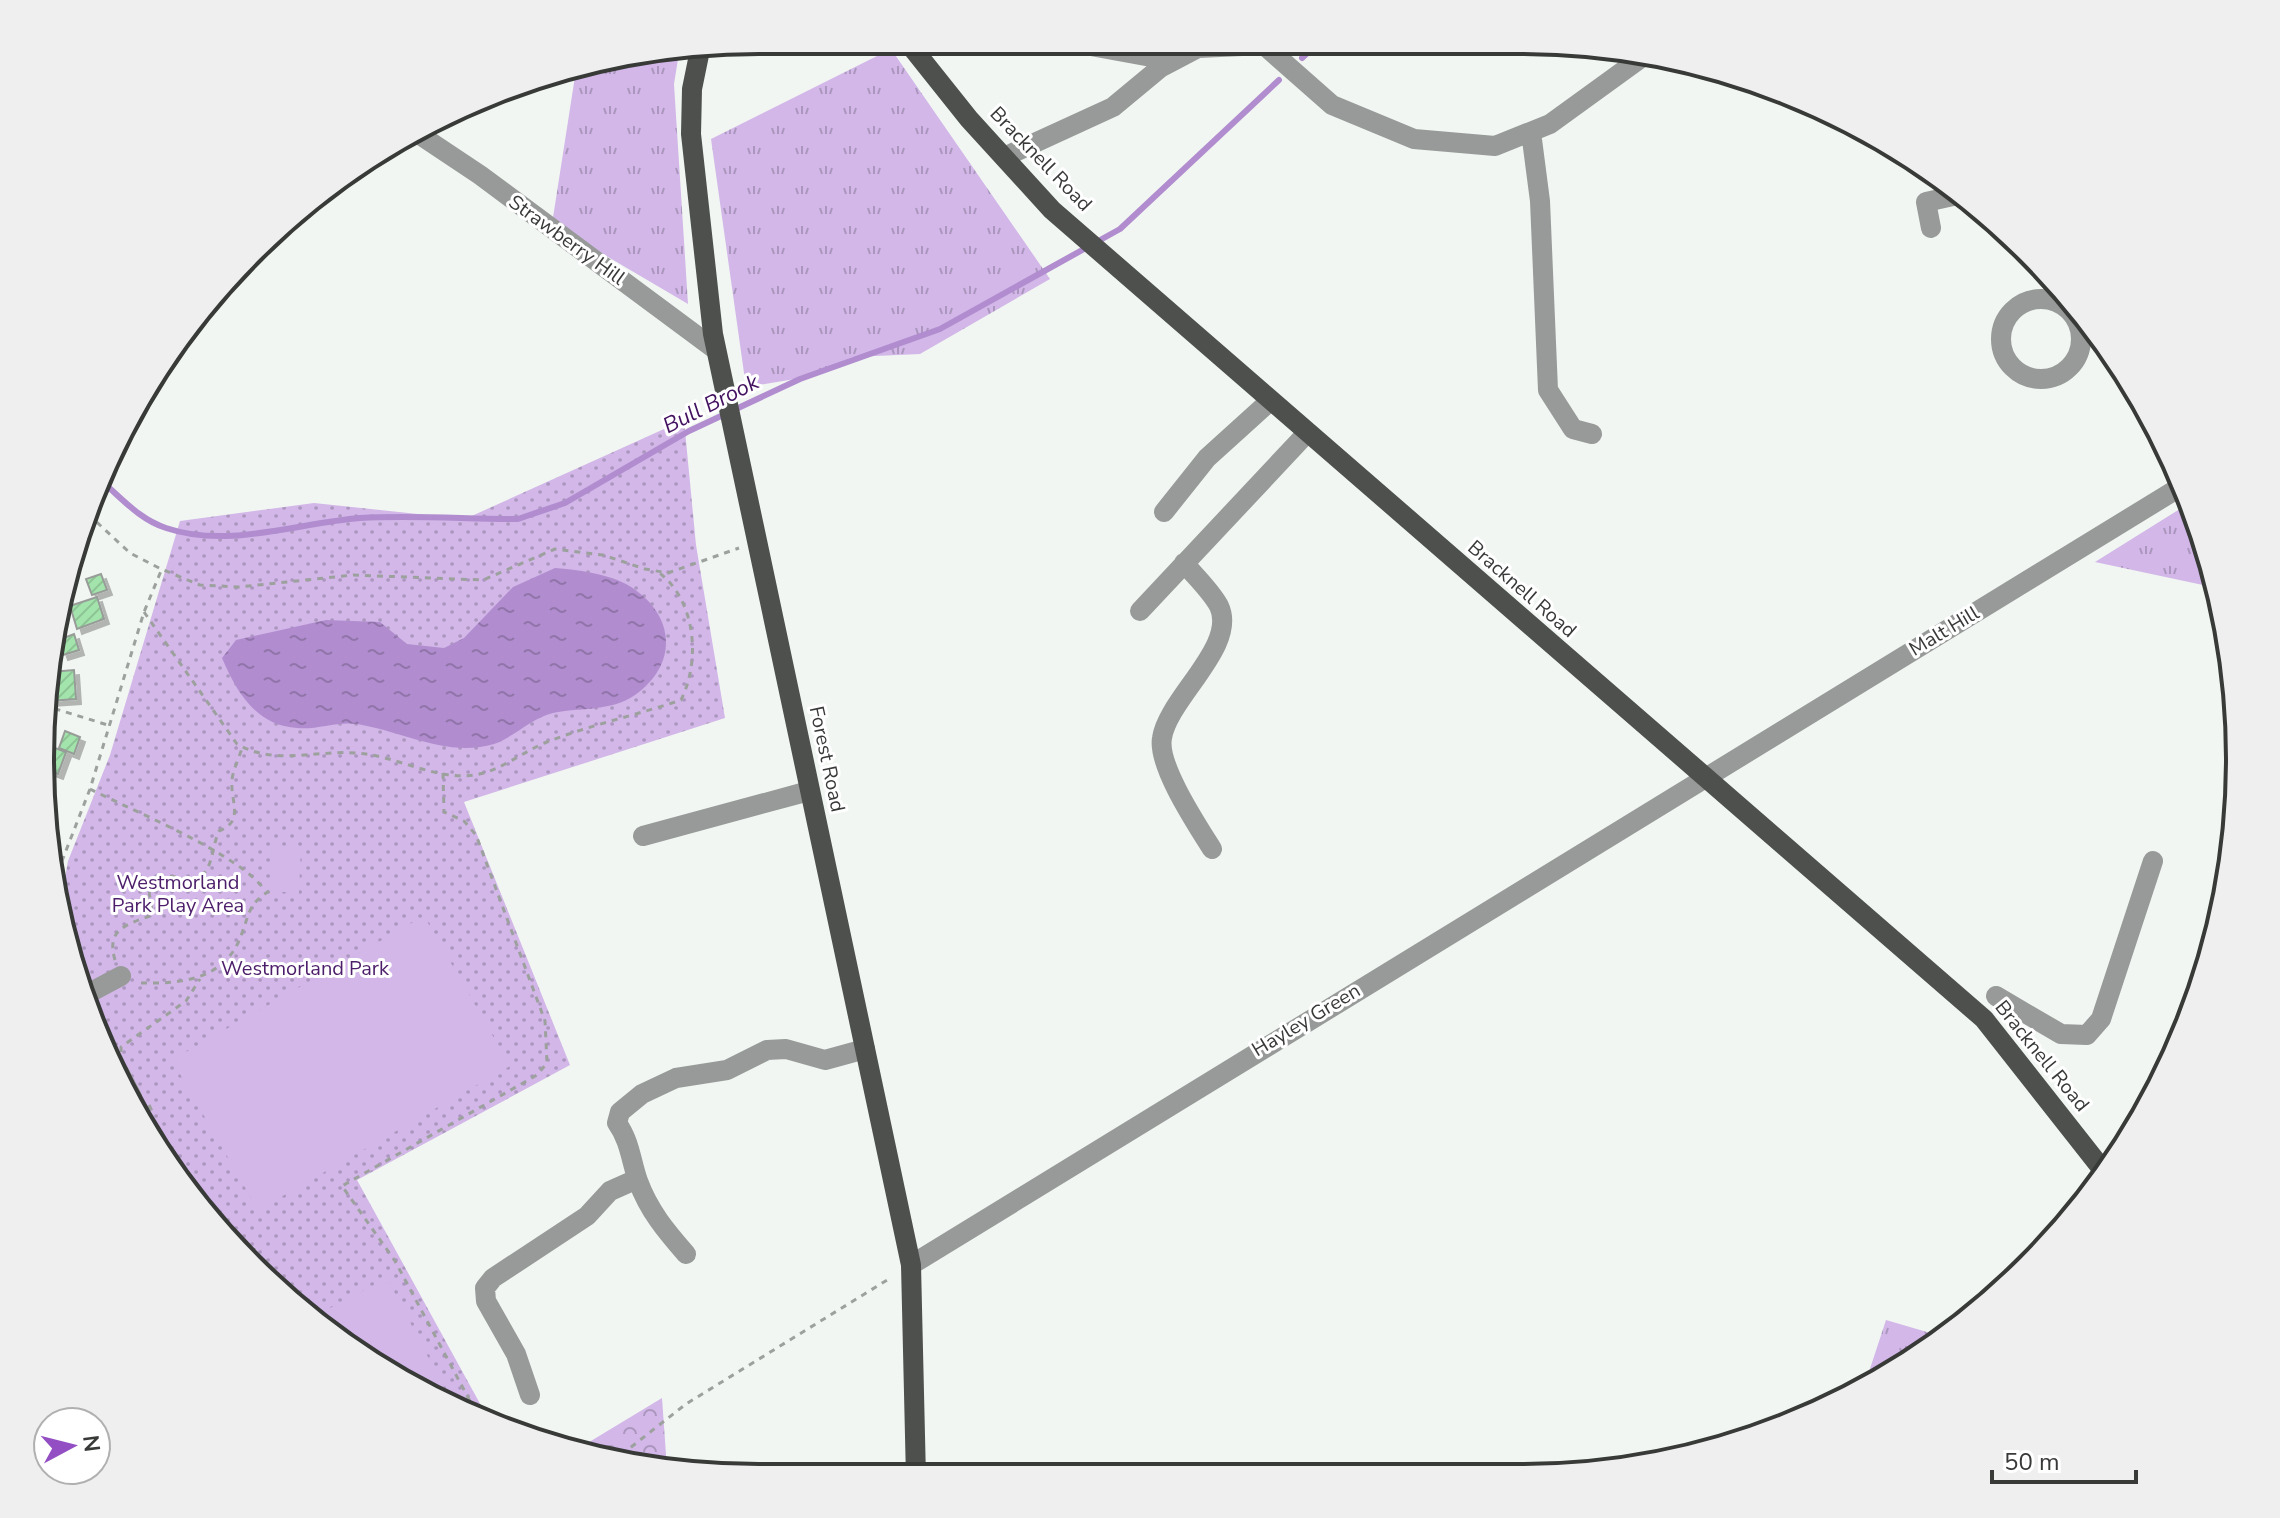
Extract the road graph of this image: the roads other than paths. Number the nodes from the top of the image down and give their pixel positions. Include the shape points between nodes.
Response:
1 (918, 54) edge
2 (1135, 54) edge
3 (1186, 54) edge
4 (1274, 54) edge
5 (699, 57) edge
6 (1173, 61) junction
7 (1633, 64) edge
8 (1531, 132) junction
9 (425, 138) edge
10 (1004, 157) junction
11 (1946, 197) edge
12 (1931, 228) dead end
13 (2056, 300) edge
14 (2084, 336) edge
15 (716, 350) junction
16 (1270, 401) junction
17 (1307, 433) junction
18 (1592, 434) dead end
19 (2173, 491) edge
20 (1164, 512) dead end
21 (1184, 563) junction
22 (1140, 611) dead end
23 (1703, 778) junction
24 (809, 791) junction
25 (643, 836) dead end
26 (1212, 849) dead end
27 (2153, 861) dead end
28 (121, 976) road end
29 (93, 991) edge
30 (1996, 996) dead end
31 (865, 1049) junction
32 (2098, 1164) edge
33 (637, 1179) junction
34 (686, 1254) dead end
35 (911, 1265) junction
36 (530, 1395) dead end
37 (916, 1464) edge

1 - 10 main road, Bracknell Road
2 - 6 street
3 - 6 street
4 - 8 street via 1332,105 1414,139 1495,146
5 - 15 main road, Forest Road via 692,89 692,172
6 - 10 street via 1113,107
7 - 8 street
8 - 18 street via 1540,201 1548,390 1573,429
9 - 15 street, Strawberry Hill
10 - 16 main road, Bracknell Road via 1052,210
11 - 12 street via 1926,202
13 - 14 street via 2033,299 2014,309 2001,336 2010,365 2027,377 2058,376 2075,362
15 - 24 main road, Forest Road
16 - 17 main road, Bracknell Road
16 - 20 street via 1207,458
17 - 21 street
17 - 23 main road, Bracknell Road
19 - 23 street, Malt Hill
21 - 22 street
21 - 26 street via 1220,608 1220,631 1217,646 1169,717 1161,739 1171,776
23 - 32 main road, Bracknell Road via 1984,1019
23 - 35 street, Hayley Green
24 - 25 street
24 - 31 main road, Forest Road
27 - 30 street via 2101,1019 2087,1035 2061,1034
28 - 29 street
31 - 33 street via 825,1060 786,1049 767,1050 727,1070 676,1078 642,1094 620,1112 617,1123 630,1147
31 - 35 main road, Forest Road
33 - 34 street via 657,1220
33 - 36 street via 610,1191 587,1216 485,1288 486,1301 516,1354
35 - 37 main road, Forest Road

